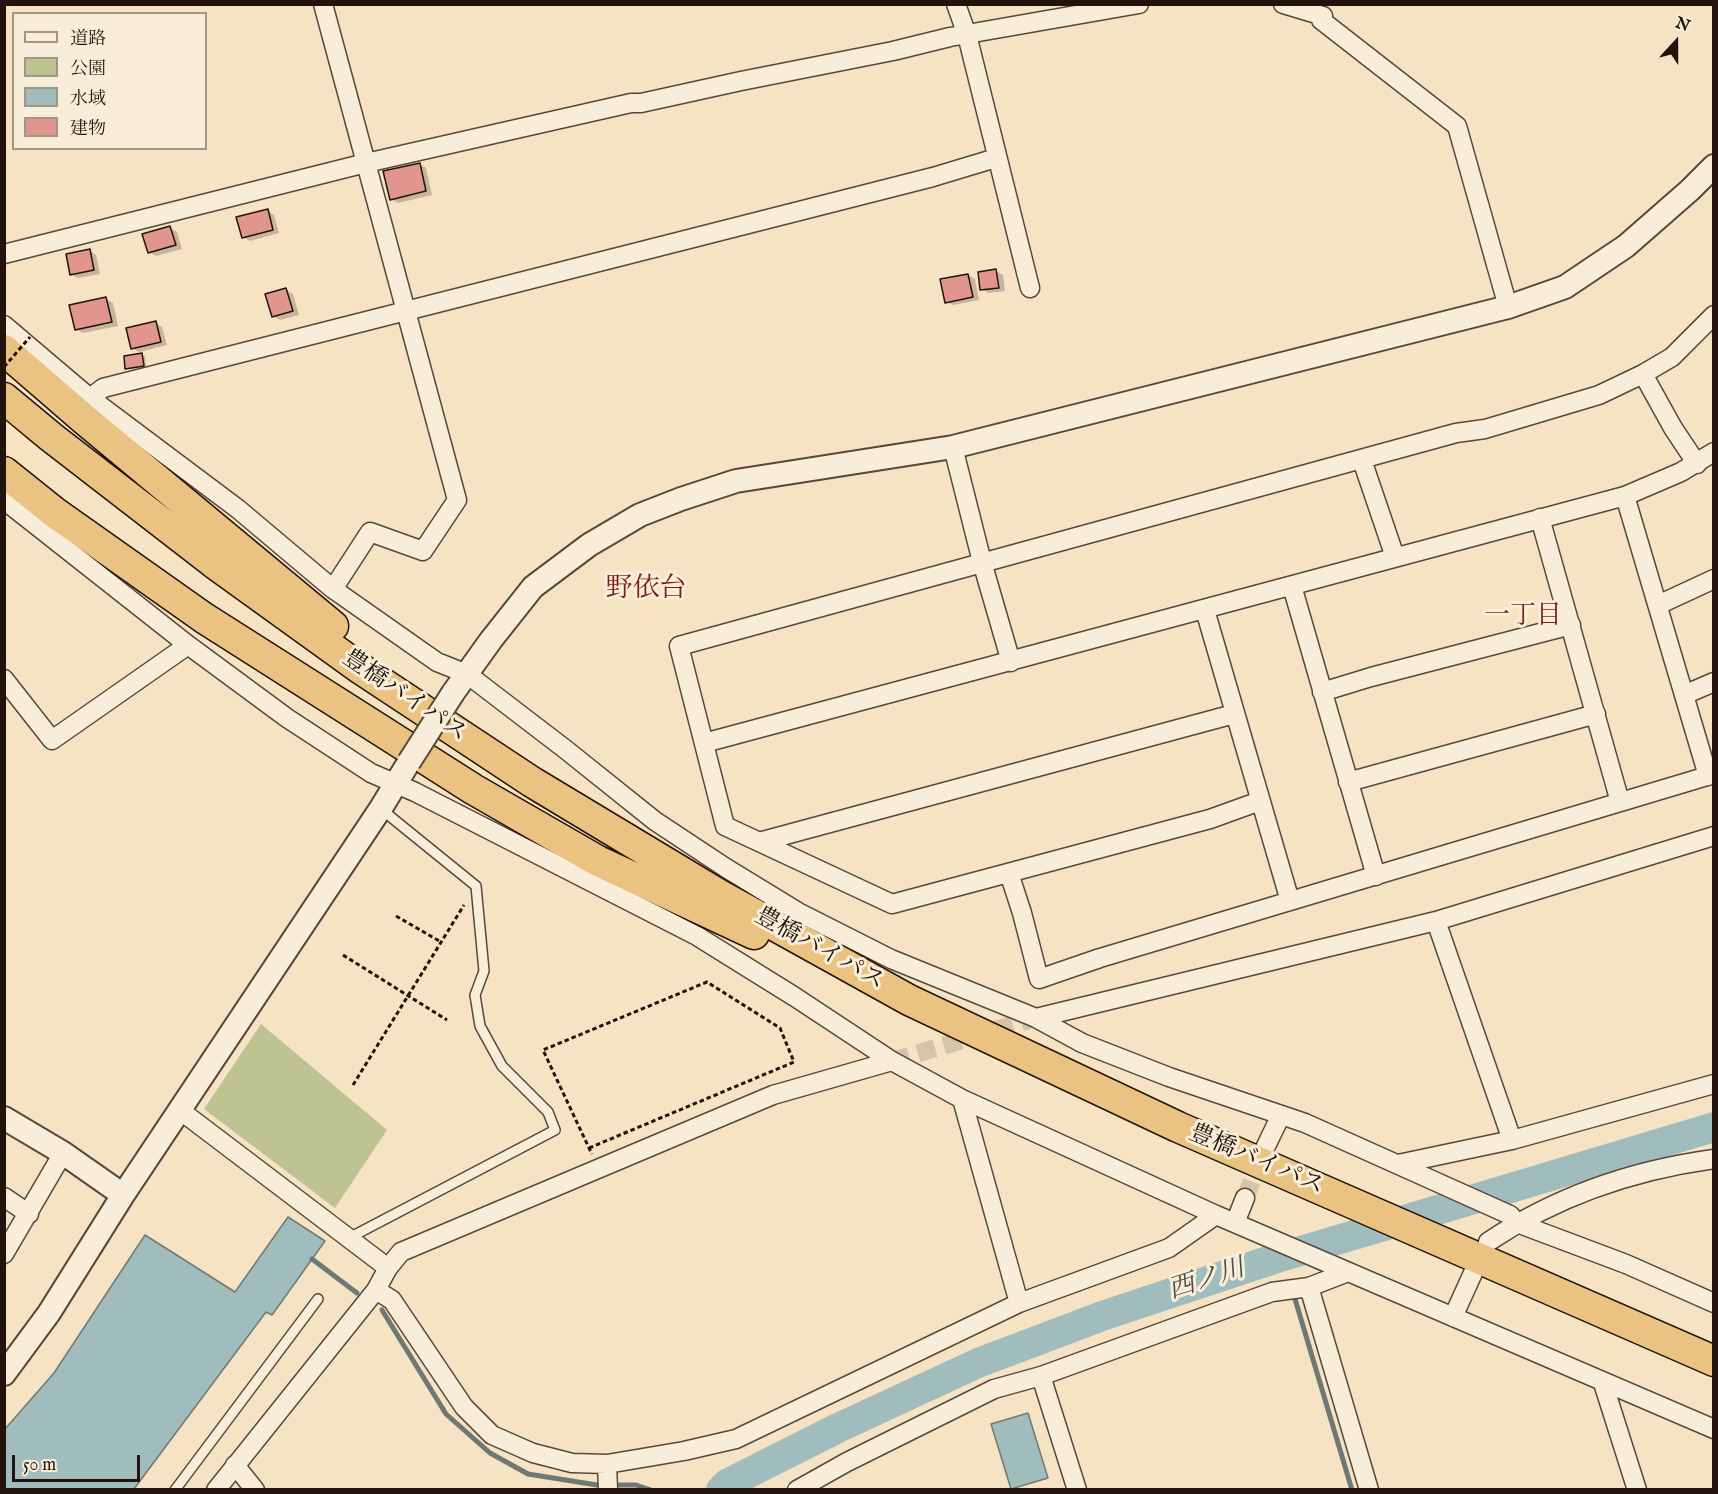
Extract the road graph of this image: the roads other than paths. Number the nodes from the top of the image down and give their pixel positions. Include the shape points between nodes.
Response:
1 (323, 4) edge
2 (956, 4) edge
3 (1138, 4) edge
4 (1283, 4) edge
5 (1328, 10) edge
6 (967, 35) junction
7 (996, 159) junction
8 (366, 163) junction
9 (1713, 166) edge
10 (4, 254) edge
11 (1030, 288) dead end
12 (1508, 307) junction
13 (405, 312) junction
14 (1713, 315) edge
15 (4, 325) edge
16 (4, 350) edge
17 (1643, 374) junction
18 (4, 398) edge
19 (90, 398) junction
20 (953, 447) junction
21 (1713, 452) edge
22 (1362, 460) junction
23 (1697, 464) junction
24 (4, 472) edge
25 (1625, 496) junction
26 (4, 500) edge
27 (1540, 518) junction
28 (1395, 557) junction
29 (982, 562) junction
30 (1713, 579) edge
31 (1292, 586) junction
32 (333, 589) junction
33 (1658, 605) junction
34 (1205, 610) junction
35 (1571, 625) junction
36 (188, 645) junction
37 (1011, 662) junction
38 (361, 669) junction
39 (467, 674) junction
40 (4, 679) edge
41 (1713, 682) edge
42 (1322, 693) junction
43 (1684, 695) junction
44 (1234, 714) junction
45 (1596, 714) junction
46 (704, 743) junction
47 (1711, 775) edge
48 (1348, 782) junction
49 (397, 783) junction
50 (1260, 801) junction
51 (1620, 801) junction
52 (381, 808) junction
53 (1713, 836) edge
54 (759, 842) junction
55 (1009, 873) junction
56 (1376, 876) junction
57 (1290, 901) junction
58 (1436, 921) junction
59 (909, 1000) junction
60 (1036, 1018) junction
61 (892, 1061) junction
62 (1713, 1084) edge
63 (962, 1099) junction
64 (181, 1111) junction
65 (1281, 1115) junction
66 (4, 1118) edge
67 (1512, 1140) junction
68 (1266, 1146) tunnel mouth
69 (63, 1153) junction
70 (1713, 1159) edge
71 (1405, 1167) junction
72 (123, 1195) junction
73 (4, 1197) edge
74 (1245, 1198) tunnel mouth
75 (29, 1214) junction
76 (1216, 1215) junction
77 (1514, 1219) junction
78 (1236, 1223) junction
79 (349, 1238) junction
80 (1488, 1242) dead end
81 (4, 1254) edge
82 (388, 1268) junction
83 (1348, 1272) junction
84 (1473, 1273) dead end
85 (1310, 1287) junction
86 (376, 1290) junction
87 (318, 1299) dead end
88 (1019, 1303) junction
89 (1713, 1303) edge
90 (1453, 1317) junction
91 (1713, 1361) edge
92 (4, 1374) edge
93 (1041, 1376) junction
94 (1603, 1383) junction
95 (1713, 1429) edge
96 (607, 1464) junction
97 (235, 1465) junction
98 (175, 1490) edge
99 (216, 1490) edge
100 (255, 1490) edge
101 (608, 1490) edge
102 (796, 1490) edge
103 (1077, 1490) edge
104 (1369, 1490) edge
105 (1637, 1490) edge

1 - 8 street
2 - 6 street
3 - 6 street
4 - 5 street
5 - 12 street via 1321,20 1457,126
6 - 7 street
6 - 8 street via 631,103
7 - 11 street
7 - 13 street
8 - 10 street
8 - 13 street
9 - 12 street via 1626,246 1565,286
12 - 20 street
13 - 19 street via 103,388
13 - 32 street via 457,500 423,551 370,532
14 - 17 street via 1672,357
15 - 19 street
16 - 38 highway via 334,627
17 - 22 street via 1599,395
17 - 23 street
18 - 38 highway, 豊橋バイパス via 214,563
19 - 32 street via 238,509
20 - 29 street
20 - 39 street via 736,481 640,515 589,545 533,587
21 - 23 street
22 - 28 street
22 - 29 street
23 - 25 street
24 - 59 highway via 204,618 523,819 598,861 708,914
25 - 27 street
25 - 33 street
26 - 36 street
27 - 28 street
27 - 35 street
28 - 31 street
29 - 37 street
29 - 46 street via 679,646
30 - 33 street
31 - 34 street
31 - 42 street
32 - 39 street via 437,662
33 - 43 street
34 - 37 street
34 - 44 street
35 - 42 street
35 - 45 street
36 - 40 street via 52,740
36 - 49 street via 287,718 371,773
37 - 46 street
38 - 59 highway, 豊橋バイパス via 532,782 718,894
39 - 49 street, bridge
39 - 60 street via 655,821 798,912 891,959
41 - 43 street
42 - 48 street
43 - 47 street
44 - 50 street
44 - 54 street
45 - 48 street
45 - 51 street
46 - 54 street via 725,826
47 - 51 street
48 - 56 street
49 - 52 street
49 - 61 street via 697,936
50 - 55 street via 1210,819
50 - 57 street
51 - 56 street
52 - 64 street
52 - 79 lane via 476,886 484,971 475,995 480,1026 502,1066 548,1112 555,1130
53 - 58 street
54 - 55 street via 892,904
55 - 57 street via 1040,979
56 - 57 street
58 - 60 street
58 - 67 street
59 - 91 highway, 豊橋バイパス via 1178,1127
60 - 65 street via 1082,1043
61 - 63 street
61 - 82 street via 773,1095 401,1252
62 - 67 street
63 - 76 street
63 - 88 street
64 - 72 street
64 - 79 street
65 - 68 street
65 - 71 street
66 - 69 street
67 - 71 street
69 - 72 street
69 - 75 street
70 - 77 street via 1678,1164 1596,1187
71 - 77 street
72 - 92 street via 49,1313
73 - 75 street
74 - 78 street
75 - 81 street
76 - 78 street
76 - 88 street via 1169,1248
77 - 80 street
77 - 89 street
78 - 83 street
79 - 82 street
82 - 86 street
83 - 85 street
83 - 90 street
84 - 90 street
85 - 93 street via 1272,1292
85 - 104 street
86 - 96 street via 392,1300 464,1407 492,1434 533,1453 572,1463
86 - 97 street
87 - 98 lane
88 - 96 street via 736,1439
90 - 94 street
93 - 102 street via 994,1389
93 - 103 street
94 - 95 street
94 - 105 street
96 - 101 street
97 - 99 street
97 - 100 street

